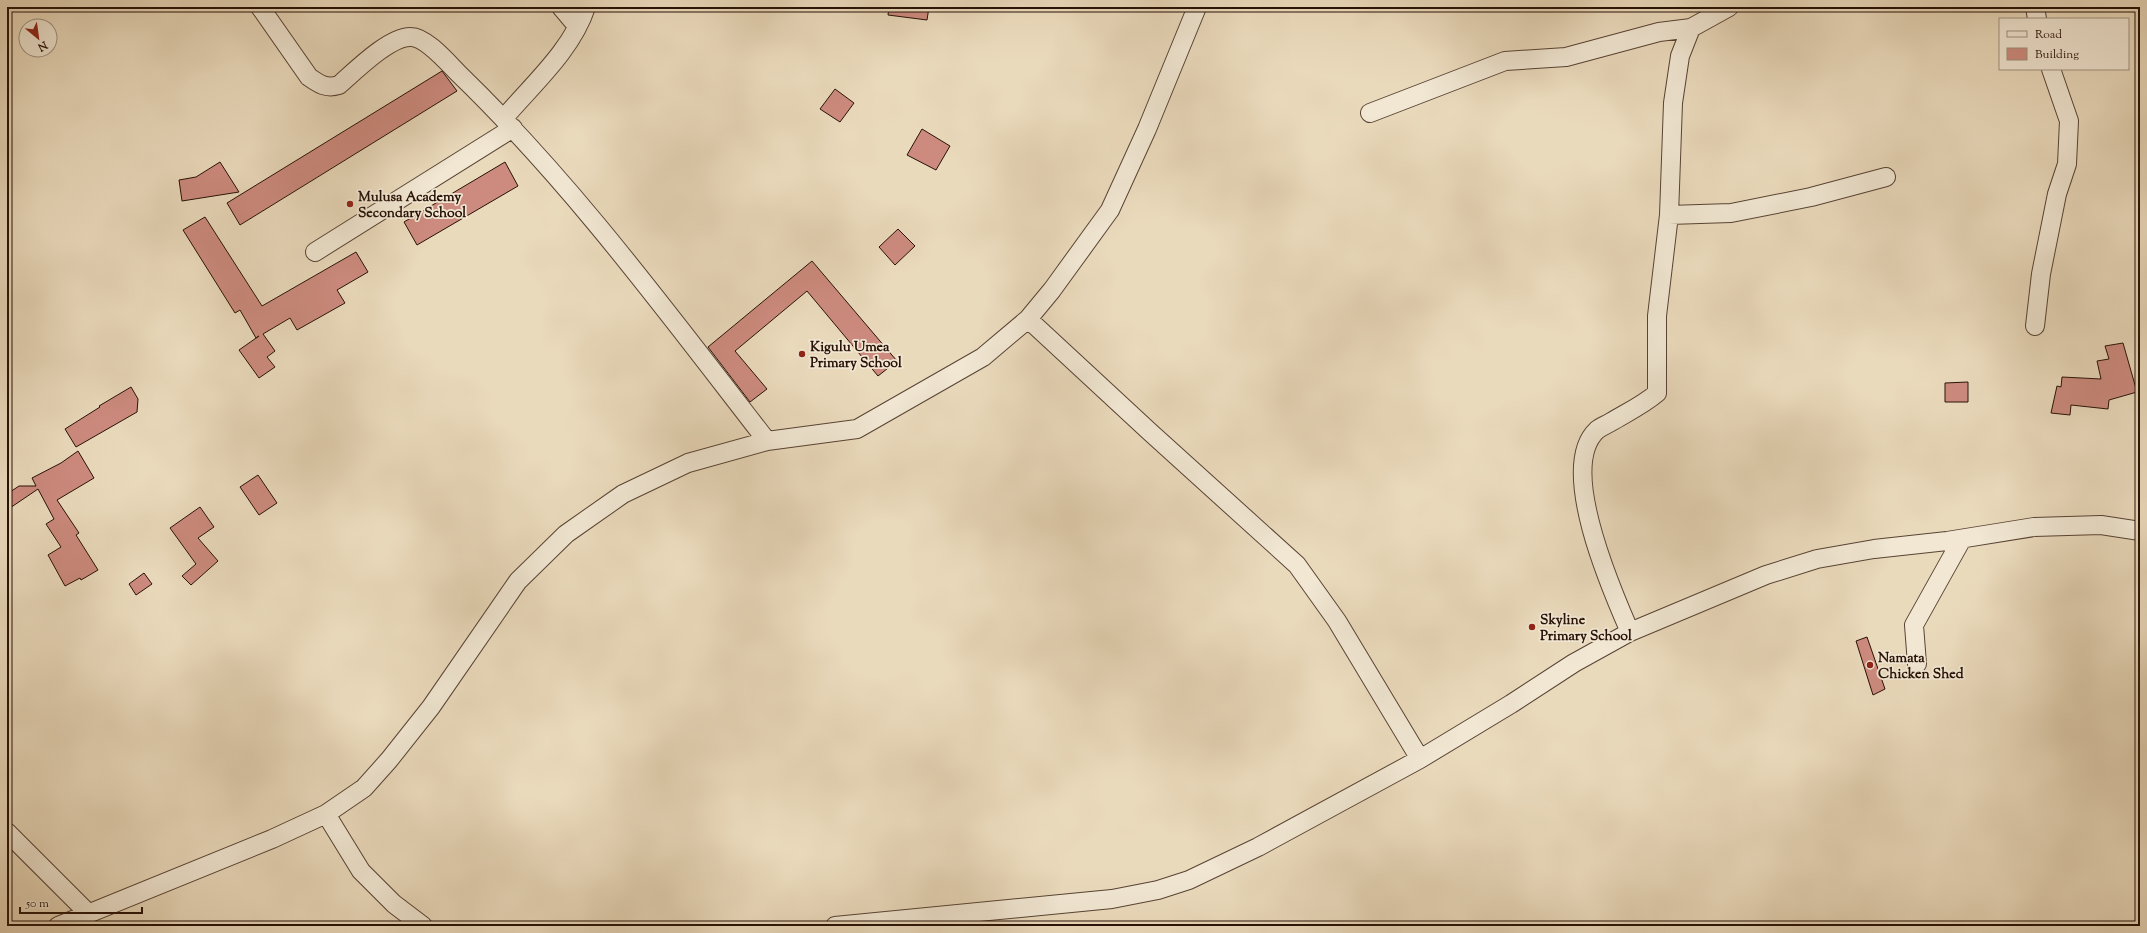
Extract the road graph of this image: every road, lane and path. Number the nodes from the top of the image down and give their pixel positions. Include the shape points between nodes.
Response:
1 (260, 7) edge
2 (561, 7) edge
3 (586, 7) edge
4 (1197, 7) edge
5 (1729, 7) edge
6 (2035, 7) edge
7 (2037, 18) edge
8 (577, 26) junction
9 (1691, 28) junction
10 (2051, 70) edge
11 (1370, 113) dead end
12 (508, 123) junction
13 (1886, 177) dead end
14 (1669, 215) junction
15 (315, 252) dead end
16 (1028, 319) junction
17 (2034, 326) dead end
18 (767, 441) junction
19 (2140, 531) edge
20 (1962, 539) junction
21 (1630, 632) junction
22 (1917, 664) dead end
23 (1420, 759) junction
24 (326, 814) junction
25 (7, 832) edge
26 (88, 913) junction
27 (58, 926) edge
28 (423, 926) edge
29 (835, 926) edge

1 - 12 street via 309,77 319,85 339,85 393,41 410,36 419,38 437,53
2 - 8 street
3 - 8 street
4 - 16 street via 1147,129 1110,210
5 - 9 street
6 - 7 street
8 - 12 street
9 - 11 street via 1659,32 1566,57 1505,61
9 - 14 street via 1680,56 1673,102
10 - 17 street via 2069,121 2067,164 2057,194 2041,274
12 - 15 street
12 - 18 street via 563,185 655,297
13 - 14 street via 1811,197 1731,213
14 - 21 street via 1657,316 1657,393 1646,403 1598,430 1588,442 1584,460 1587,514 1609,583
16 - 18 street via 983,357 857,430
16 - 23 street via 1297,564 1337,621
18 - 24 street via 688,463 623,494 566,534 518,581 432,707 389,760 364,788
19 - 20 street via 2101,525 2034,527
20 - 21 street via 1874,548 1817,559 1766,575
20 - 22 street via 1914,625
21 - 23 street via 1574,663
23 - 29 street via 1221,866 1158,890 1112,899
24 - 26 street via 272,839
24 - 28 street via 361,871 394,904
25 - 26 street
26 - 27 street

